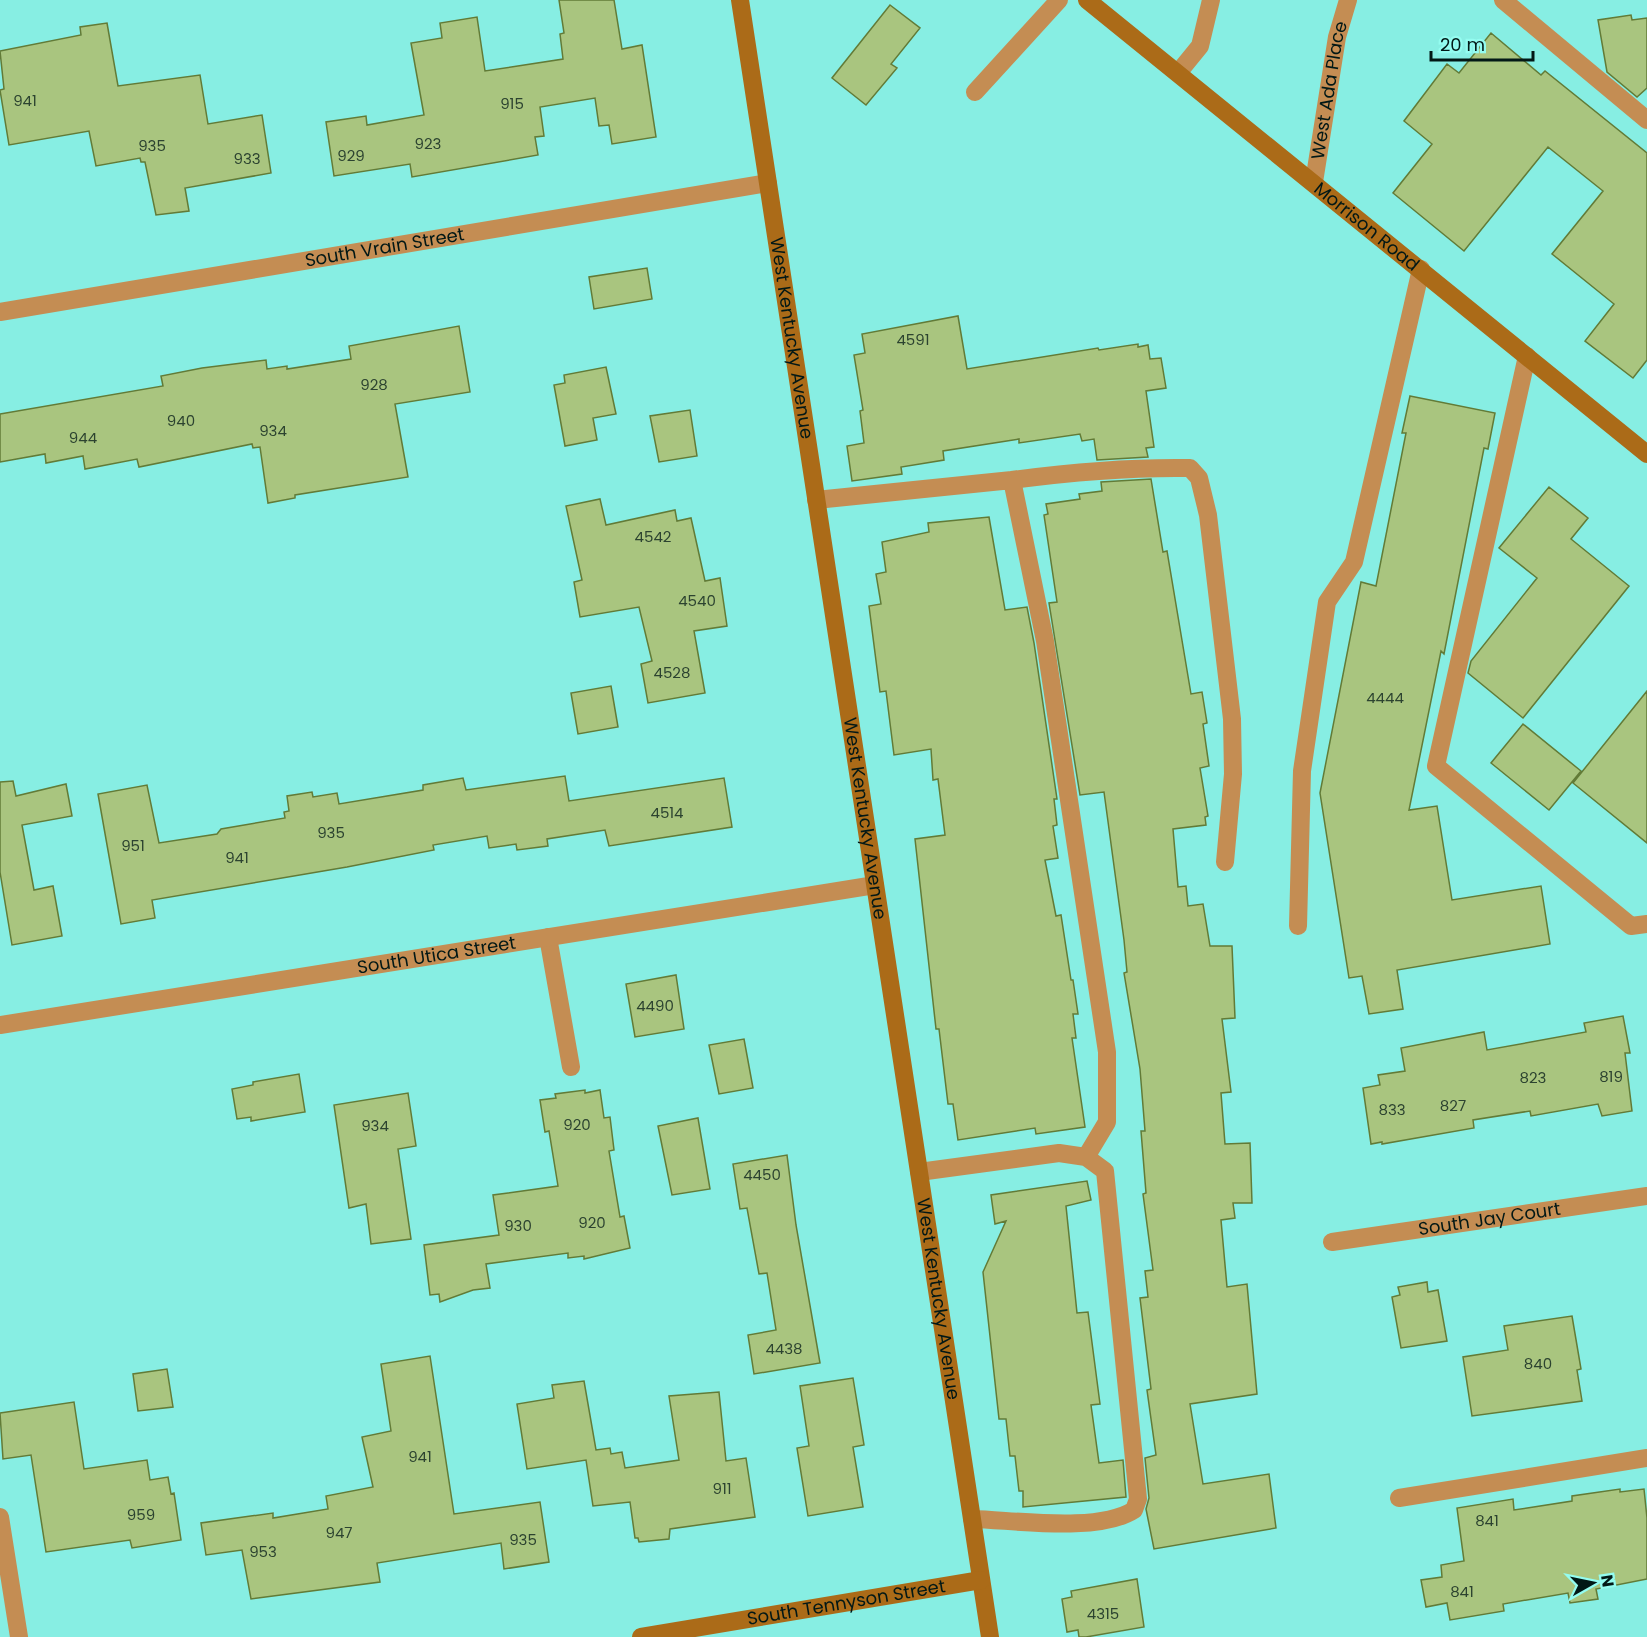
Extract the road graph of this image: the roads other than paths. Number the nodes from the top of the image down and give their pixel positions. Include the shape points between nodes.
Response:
1 (740, 0) edge
2 (1059, 0) edge
3 (1087, 0) edge
4 (1211, 0) edge
5 (1348, 0) edge
6 (1503, 0) edge
7 (1178, 73) junction
8 (975, 92) dead end
9 (1647, 120) edge
10 (1314, 182) junction
11 (768, 183) junction
12 (1421, 269) junction
13 (0, 312) edge
14 (1527, 356) junction
15 (1647, 454) edge
16 (1012, 480) junction
17 (816, 500) junction
18 (1225, 862) dead end
19 (875, 885) junction
20 (1647, 924) edge
21 (1298, 926) dead end
22 (548, 937) junction
23 (0, 1025) edge
24 (571, 1067) dead end
25 (1086, 1157) junction
26 (919, 1172) junction
27 (1647, 1196) edge
28 (1332, 1242) dead end
29 (1647, 1458) edge
30 (1400, 1498) dead end
31 (0, 1517) edge
32 (972, 1519) junction
33 (981, 1580) junction
34 (712, 1631) edge
35 (19, 1637) edge
36 (641, 1637) edge
37 (990, 1637) edge

1 - 11 street, West Kentucky Avenue
2 - 8 street
3 - 7 street, Morrison Road
4 - 7 street via 1200,46
5 - 10 street, West Ada Place via 1337,37
6 - 9 street
7 - 10 street, Morrison Road
10 - 12 street, Morrison Road
11 - 13 street, South Vrain Street
11 - 17 street, West Kentucky Avenue
12 - 14 street, Morrison Road
12 - 21 street via 1354,562 1327,602 1302,771
14 - 15 street, Morrison Road
14 - 20 street via 1436,766 1631,926
16 - 17 street
16 - 18 street via 1159,467 1190,468 1199,478 1219,593 1232,719 1233,774
16 - 25 street via 1046,641 1107,1052 1107,1122
17 - 19 street, West Kentucky Avenue
19 - 22 street, South Utica Street
19 - 26 street, West Kentucky Avenue
22 - 23 street, South Utica Street
22 - 24 street
25 - 26 street via 1059,1153
25 - 32 street via 1105,1171 1138,1499 1134,1510 1110,1521 1035,1523
26 - 32 street, West Kentucky Avenue
27 - 28 street, South Jay Court
29 - 30 street
31 - 35 street
32 - 33 street, West Kentucky Avenue
33 - 34 street, South Tennyson Street
33 - 37 street, West Kentucky Avenue
34 - 36 street, South Tennyson Street

